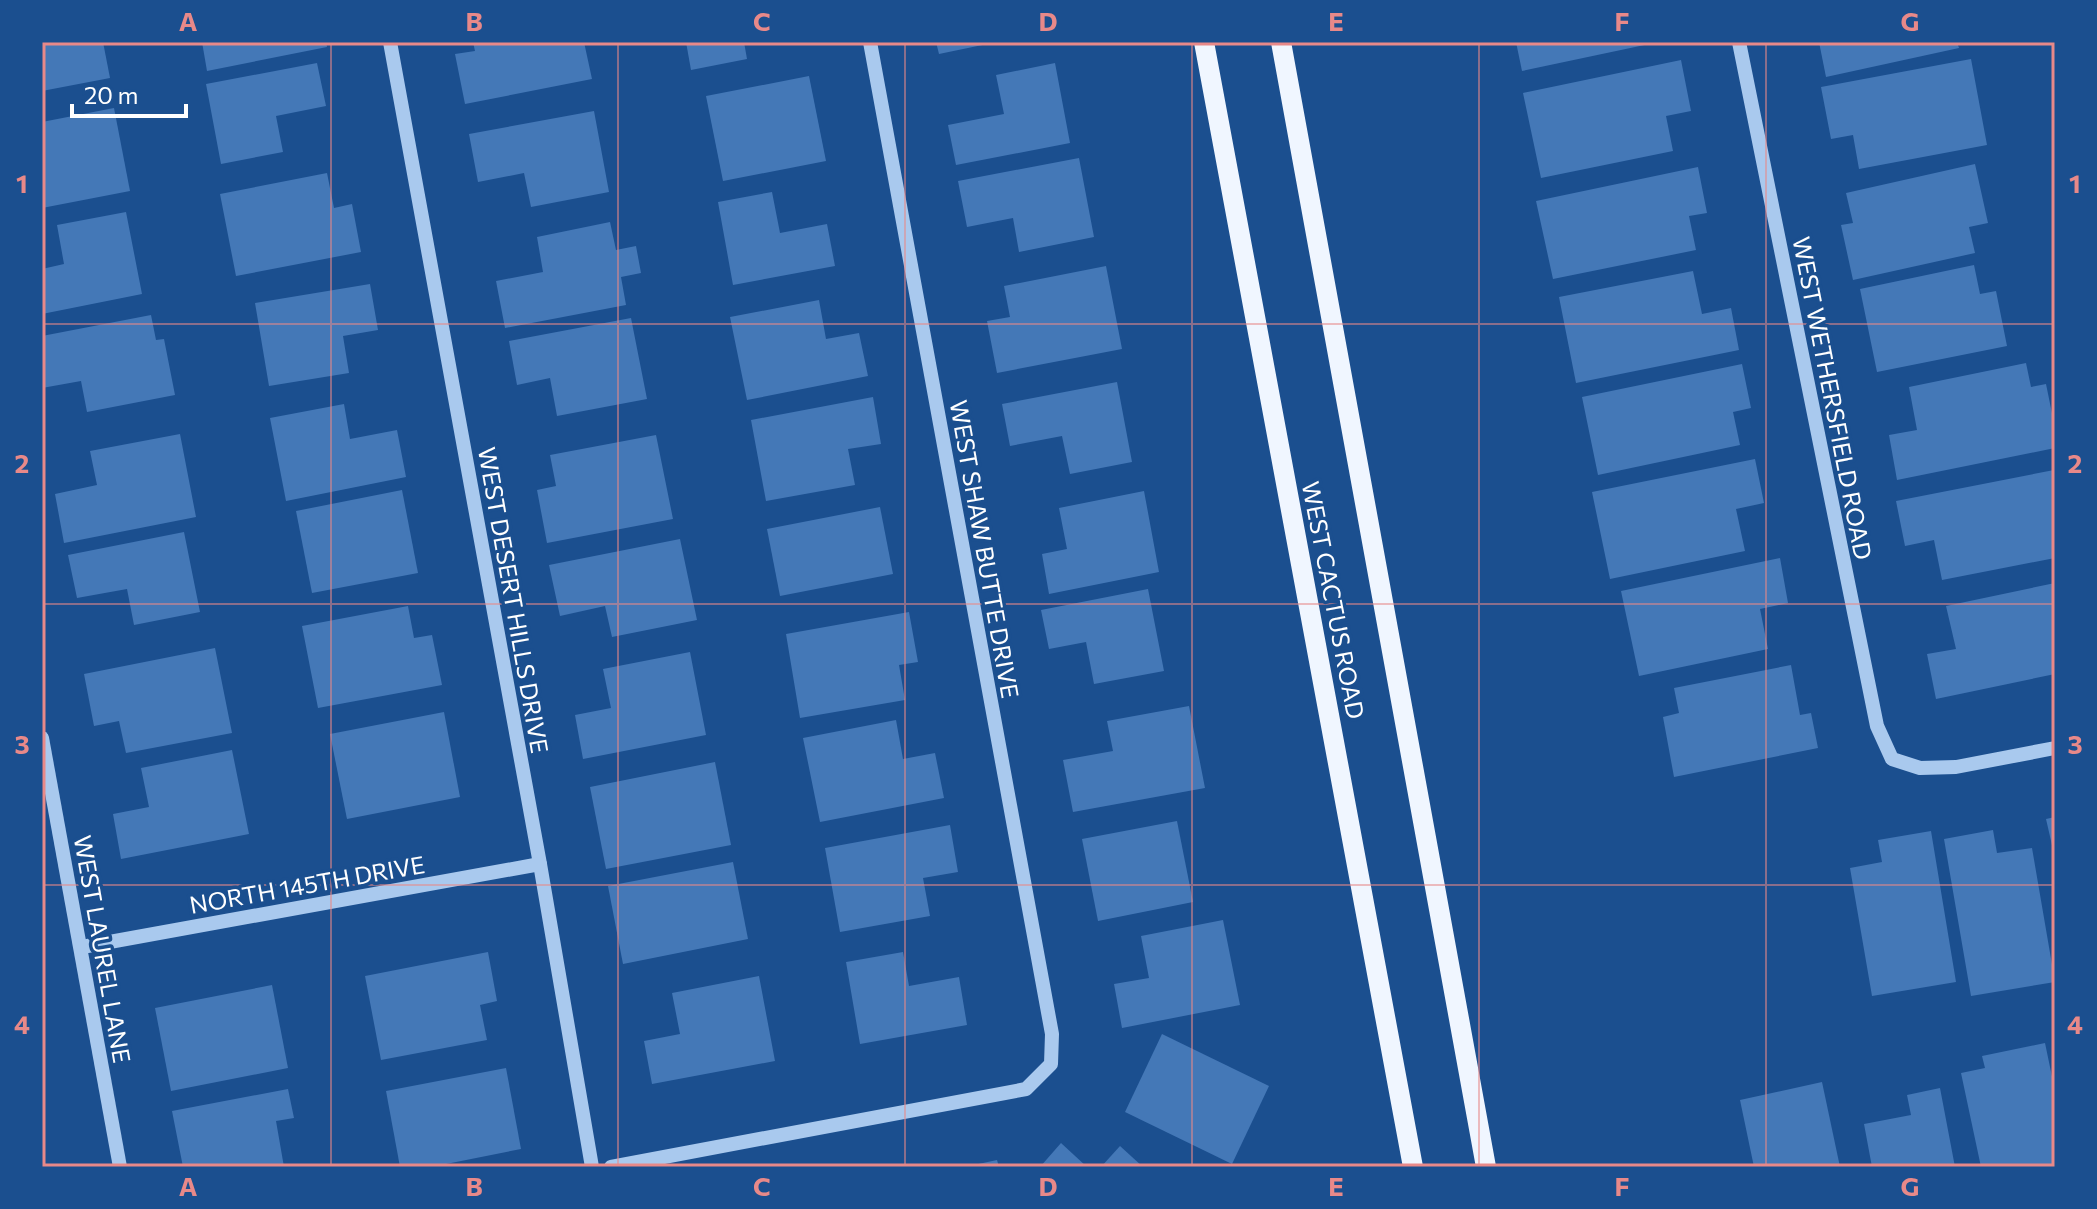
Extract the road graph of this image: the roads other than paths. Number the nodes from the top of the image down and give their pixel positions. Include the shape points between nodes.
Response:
1 (390, 42) edge
2 (870, 42) edge
3 (1204, 42) edge
4 (1281, 42) edge
5 (1739, 42) edge
6 (42, 738) edge
7 (2055, 748) edge
8 (540, 864) junction
9 (82, 947) junction
10 (120, 1167) edge
11 (592, 1167) edge
12 (611, 1167) edge
13 (1413, 1167) edge
14 (1486, 1167) edge

1 - 8 street, WEST DESERT HILLS DRIVE
2 - 12 street, WEST SHAW BUTTE DRIVE via 1052,1034 1051,1064 1026,1089
3 - 13 main road, WEST CACTUS ROAD
4 - 14 main road, WEST CACTUS ROAD
5 - 7 street, WEST WETHERSFIELD ROAD via 1877,726 1892,759 1920,768 1956,767
6 - 9 street, WEST LAUREL LANE
8 - 9 street, NORTH 145TH DRIVE
8 - 11 street, WEST DESERT HILLS DRIVE
9 - 10 street, WEST LAUREL LANE

